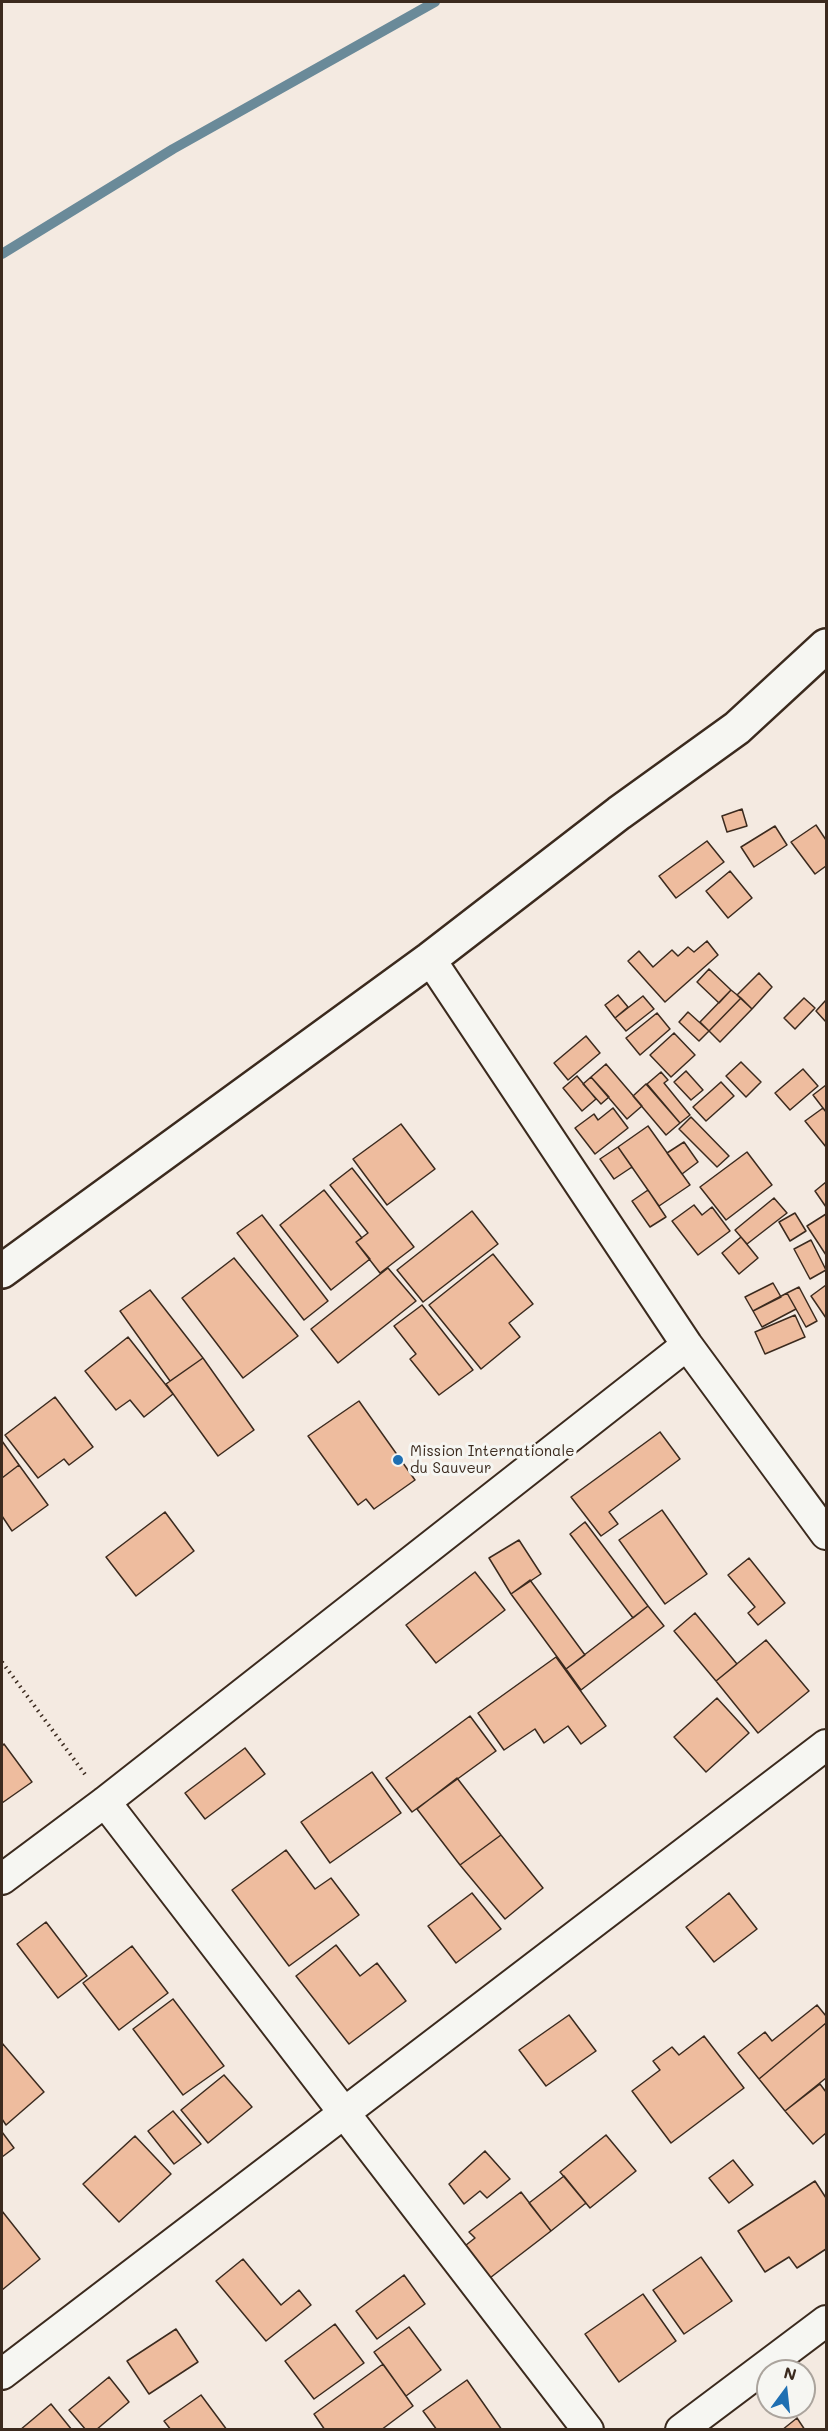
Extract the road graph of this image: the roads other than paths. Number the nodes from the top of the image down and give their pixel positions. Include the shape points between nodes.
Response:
1 (826, 646) edge
2 (430, 959) junction
3 (2, 1271) edge
4 (687, 1345) junction
5 (826, 1534) edge
6 (826, 1745) edge
7 (105, 1802) junction
8 (2, 1880) edge
9 (345, 2113) junction
10 (826, 2321) edge
11 (2, 2374) edge
12 (588, 2430) edge
13 (681, 2430) edge

1 - 2 street via 737,728 619,813
2 - 3 street
2 - 4 street
4 - 5 street
4 - 7 street
6 - 9 street
7 - 8 street
7 - 9 street
9 - 11 street
9 - 12 street
10 - 13 street

